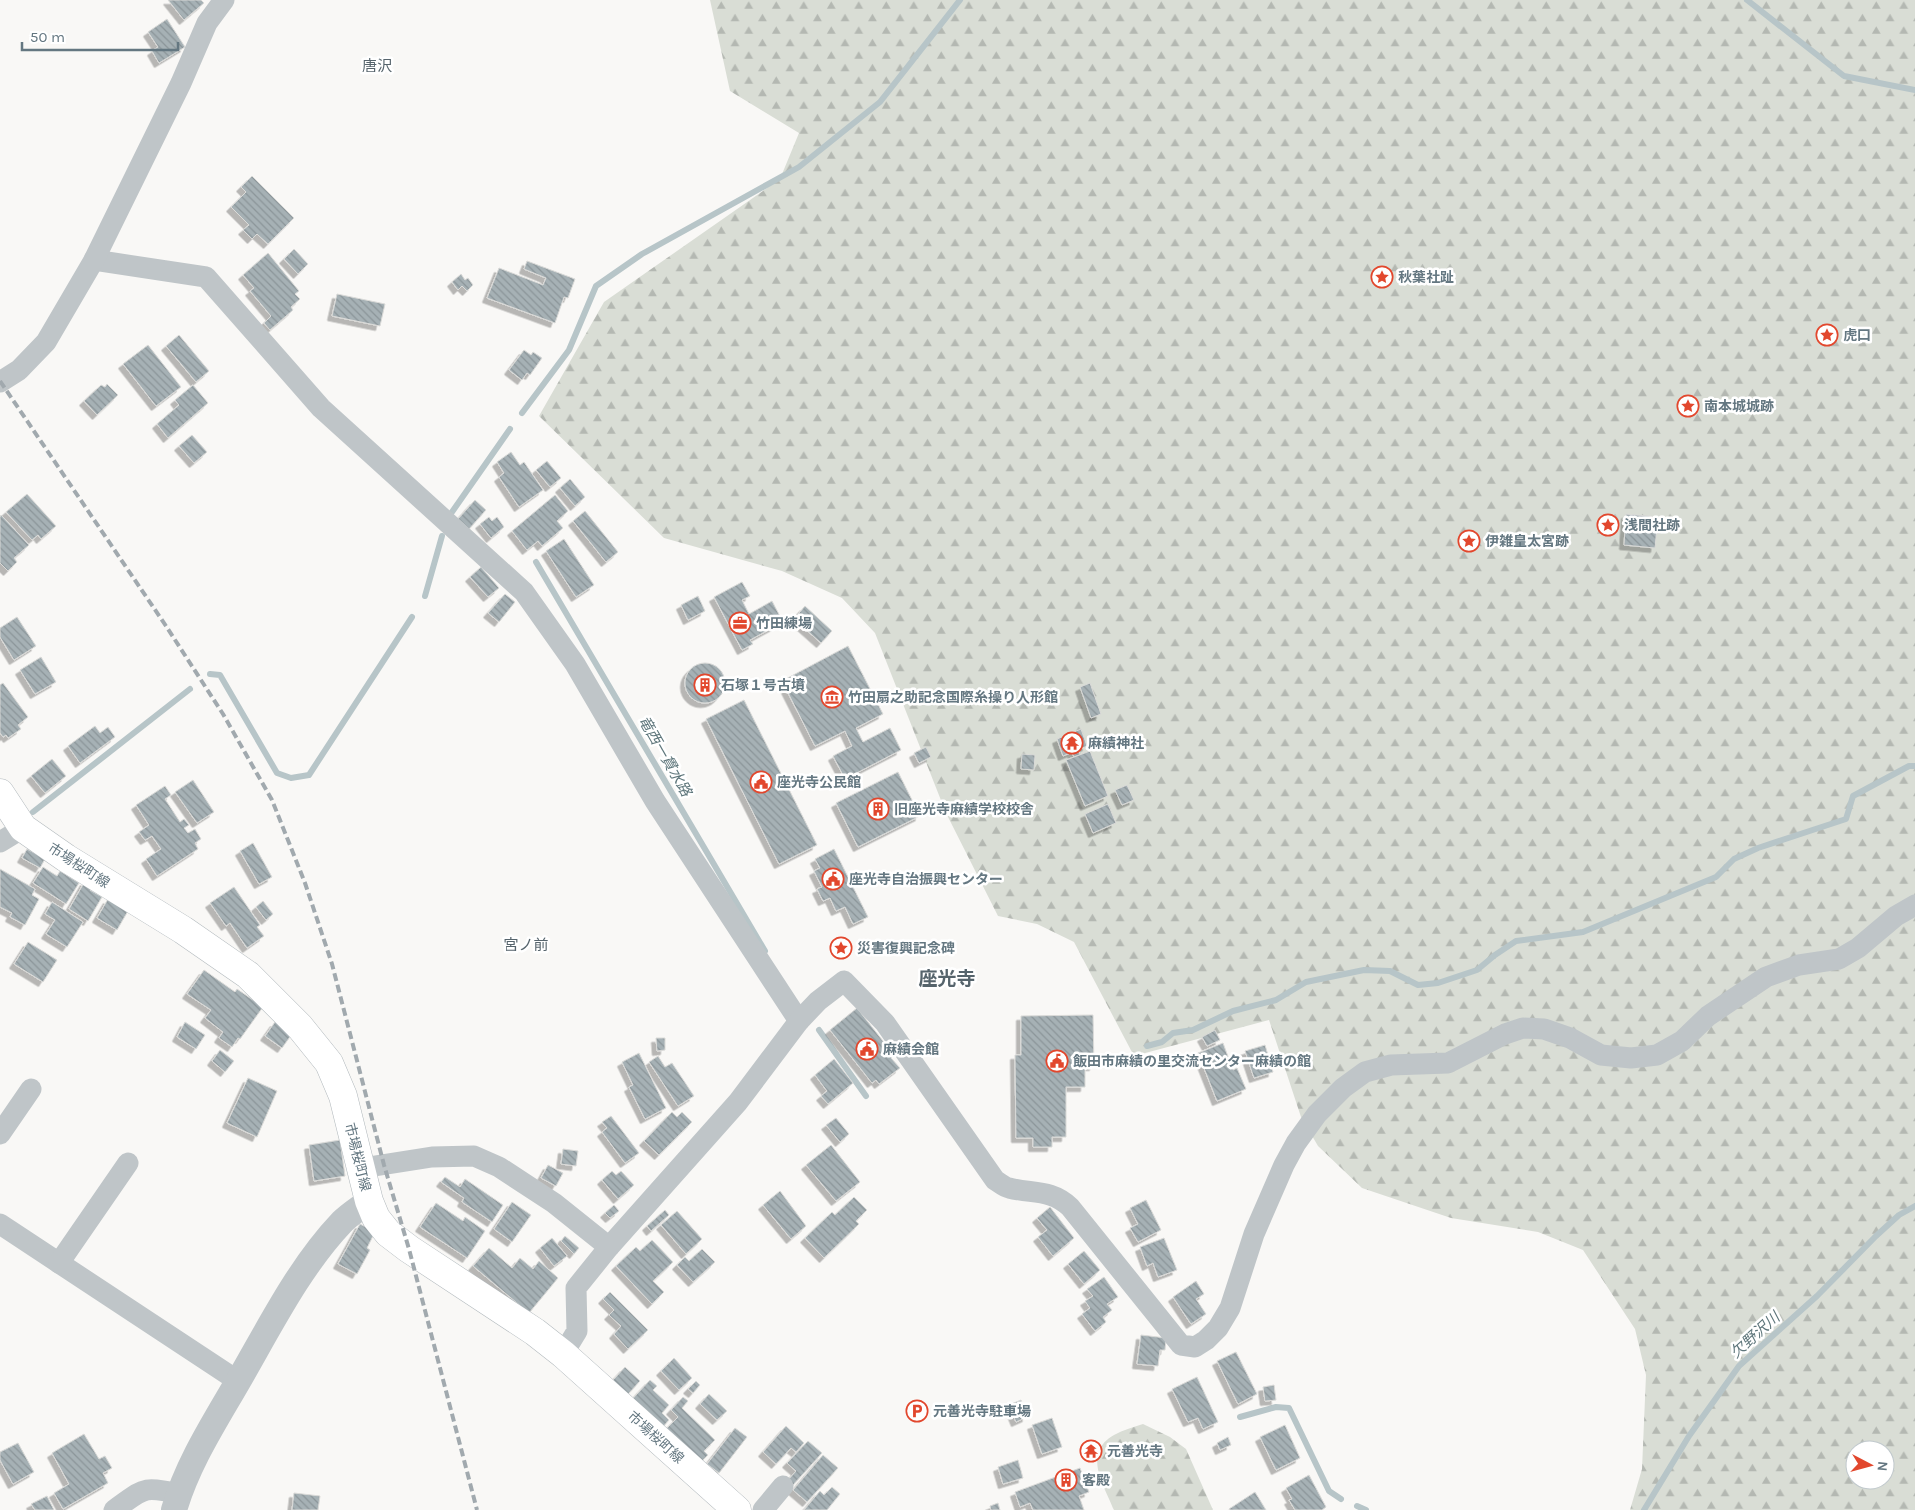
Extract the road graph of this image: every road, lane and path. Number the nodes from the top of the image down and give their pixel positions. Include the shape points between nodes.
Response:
1 (224, 0) edge
2 (94, 260) junction
3 (0, 382) edge
4 (0, 793) edge
5 (23, 828) junction
6 (0, 842) edge
7 (1915, 905) edge
8 (799, 1021) junction
9 (31, 1089) dead end
10 (0, 1134) edge
11 (128, 1163) dead end
12 (362, 1168) junction
13 (369, 1201) junction
14 (0, 1224) edge
15 (609, 1247) junction
16 (59, 1263) junction
17 (563, 1354) junction
18 (238, 1381) junction
19 (782, 1486) dead end
20 (177, 1502) edge
21 (114, 1510) edge
22 (737, 1510) edge
23 (762, 1510) edge

1 - 2 street via 207,23
2 - 3 street via 46,342 19,370
2 - 8 street via 206,277 321,408 524,592 574,664 655,801
4 - 5 main road, 市場桜町線
5 - 6 street
5 - 12 main road, 市場桜町線 via 184,930 248,975 300,1027 329,1063 343,1096
7 - 8 street via 1839,959 1799,965 1766,977 1708,1016 1682,1040 1656,1055 1631,1058 1601,1055 1570,1038 1544,1029 1523,1028 1448,1063 1391,1065 1365,1072 1317,1114 1296,1143 1254,1234 1230,1308 1218,1328 1195,1347 1181,1345 1063,1200 1050,1194 1007,1188 995,1180 885,1023 844,981
8 - 15 street via 738,1102
9 - 10 street
11 - 16 street
12 - 13 main road, 市場桜町線
12 - 15 street via 432,1157 474,1156 499,1167 554,1203
13 - 17 main road, 市場桜町線 via 376,1218 388,1233
13 - 18 street via 343,1220 322,1245
14 - 16 street
15 - 17 street via 576,1288 577,1331
16 - 18 street
17 - 22 main road, 市場桜町線
18 - 20 street via 208,1433
19 - 23 street
20 - 21 street via 148,1488

